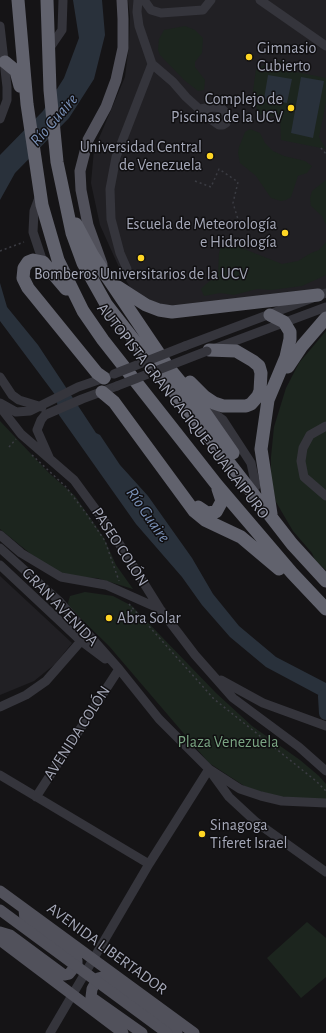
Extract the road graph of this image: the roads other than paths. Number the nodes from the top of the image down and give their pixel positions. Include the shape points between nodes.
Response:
1 (10, 0) edge
2 (18, 0) edge
3 (47, 0) edge
4 (63, 0) edge
5 (122, 0) edge
6 (138, 0) edge
7 (144, 0) edge
8 (211, 0) edge
9 (260, 0) edge
10 (0, 26) edge
11 (326, 46) edge
12 (49, 49) junction
13 (5, 62) junction
14 (152, 64) junction
15 (27, 105) junction
16 (199, 109) dead end
17 (0, 119) edge
18 (40, 195) junction
19 (65, 198) junction
20 (43, 262) junction
21 (127, 269) dead end
22 (106, 275) junction
23 (322, 294) edge
24 (326, 307) edge
25 (83, 312) junction
26 (270, 315) junction
27 (326, 318) edge
28 (284, 322) junction
29 (208, 351) junction
30 (168, 368) junction
31 (0, 377) edge
32 (113, 381) junction
33 (102, 392) junction
34 (0, 403) edge
35 (0, 407) edge
36 (45, 409) junction
37 (0, 416) edge
38 (326, 426) edge
39 (16, 428) junction
40 (53, 463) junction
41 (264, 473) junction
42 (217, 485) junction
43 (326, 496) edge
44 (272, 516) junction
45 (0, 535) edge
46 (0, 548) edge
47 (0, 565) edge
48 (326, 581) edge
49 (308, 592) junction
50 (160, 609) junction
51 (326, 610) edge
52 (81, 641) junction
53 (118, 669) junction
54 (214, 676) junction
55 (0, 707) edge
56 (326, 726) edge
57 (209, 769) junction
58 (326, 770) edge
59 (0, 775) edge
60 (36, 797) junction
61 (326, 803) edge
62 (149, 864) junction
63 (326, 872) edge
64 (0, 891) edge
65 (24, 909) junction
66 (0, 910) edge
67 (0, 919) edge
68 (0, 932) edge
69 (0, 940) edge
70 (85, 952) junction
71 (95, 959) junction
72 (63, 987) junction
73 (73, 995) junction
74 (50, 1033) edge
75 (123, 1033) edge
76 (142, 1033) edge
77 (155, 1033) edge
78 (167, 1033) edge
79 (177, 1033) edge
80 (194, 1033) edge

1 - 15 highway
2 - 15 highway, AUTOPISTA GRAN CACIQUE GUAICAIPURO
3 - 12 highway, AUTOPISTA GRAN CACIQUE GUAICAIPURO
4 - 12 street via 62,30
5 - 22 main road via 122,48 116,80 106,107 88,140 80,171 80,190 88,225
6 - 14 street via 139,26
7 - 8 street via 151,10 161,13 204,10
9 - 11 street
10 - 13 street
12 - 19 highway, AUTOPISTA GRAN CACIQUE GUAICAIPURO via 57,162
13 - 15 highway via 18,75
13 - 17 street via 7,100
14 - 16 street
14 - 21 street via 116,157 110,189 111,218
15 - 18 highway, AUTOPISTA GRAN CACIQUE GUAICAIPURO
18 - 20 street via 34,211 33,232
18 - 25 highway, AUTOPISTA GRAN CACIQUE GUAICAIPURO via 58,260
19 - 22 highway via 82,238
19 - 44 highway, AUTOPISTA GRAN CACIQUE GUAICAIPURO via 76,248 106,304
20 - 25 highway
20 - 32 highway via 33,260 25,265 25,282 97,373
22 - 23 highway via 135,300 159,310 172,312
22 - 30 highway
23 - 26 street
24 - 28 street
25 - 42 highway, AUTOPISTA GRAN CACIQUE GUAICAIPURO
26 - 28 highway
26 - 32 street, bridge via 185,346
27 - 41 highway via 302,346 281,380 268,425
28 - 29 street
28 - 41 highway via 290,332 290,346 268,400 261,449
29 - 30 highway via 236,351 258,366 261,373 260,391 251,404 240,408 214,403 179,373
29 - 32 street, bridge
30 - 44 highway via 201,407 256,486
31 - 36 street via 12,395 19,400
32 - 33 street
32 - 36 street via 78,387
32 - 42 highway via 196,505 207,513 216,512 222,505
33 - 36 street
33 - 49 highway via 114,402 194,510 205,520 247,541
34 - 36 street via 16,412
35 - 39 street
36 - 40 street via 37,430
37 - 39 street
38 - 43 street via 310,435 302,448 301,461 304,477
39 - 40 street, PASEO COLÓN
40 - 50 street, PASEO COLÓN via 74,480 91,502
41 - 44 highway
42 - 49 highway, AUTOPISTA GRAN CACIQUE GUAICAIPURO
44 - 48 highway, AUTOPISTA GRAN CACIQUE GUAICAIPURO via 292,544
45 - 50 street, GRAN AVENIDA via 22,553 61,577 106,585
46 - 53 street, GRAN AVENIDA via 59,601
47 - 52 street
49 - 51 highway, AUTOPISTA GRAN CACIQUE GUAICAIPURO
50 - 54 street, PASEO COLÓN
52 - 53 street
52 - 55 street via 46,681 26,695
53 - 57 street via 159,719
53 - 60 street, AVENIDA COLÓN
54 - 56 street, PASEO COLÓN via 263,703
54 - 58 street, PASEO COLÓN via 233,698
57 - 61 street via 240,789 260,796 282,801
57 - 62 street
57 - 63 street via 229,797 256,822
59 - 60 street
60 - 62 street
62 - 71 street
64 - 65 main road, AVENIDA LIBERTADOR
65 - 68 main road via 28,925 77,960 69,974 64,975 10,935
65 - 70 main road, AVENIDA LIBERTADOR
66 - 78 main road, AVENIDA LIBERTADOR, bridge
67 - 77 main road
69 - 72 main road
70 - 71 main road, AVENIDA LIBERTADOR
70 - 72 main road via 85,961 70,986
71 - 73 street
71 - 80 main road, AVENIDA LIBERTADOR
72 - 73 main road
73 - 74 street
73 - 75 main road
76 - 79 main road via 91,997 98,978 110,981

